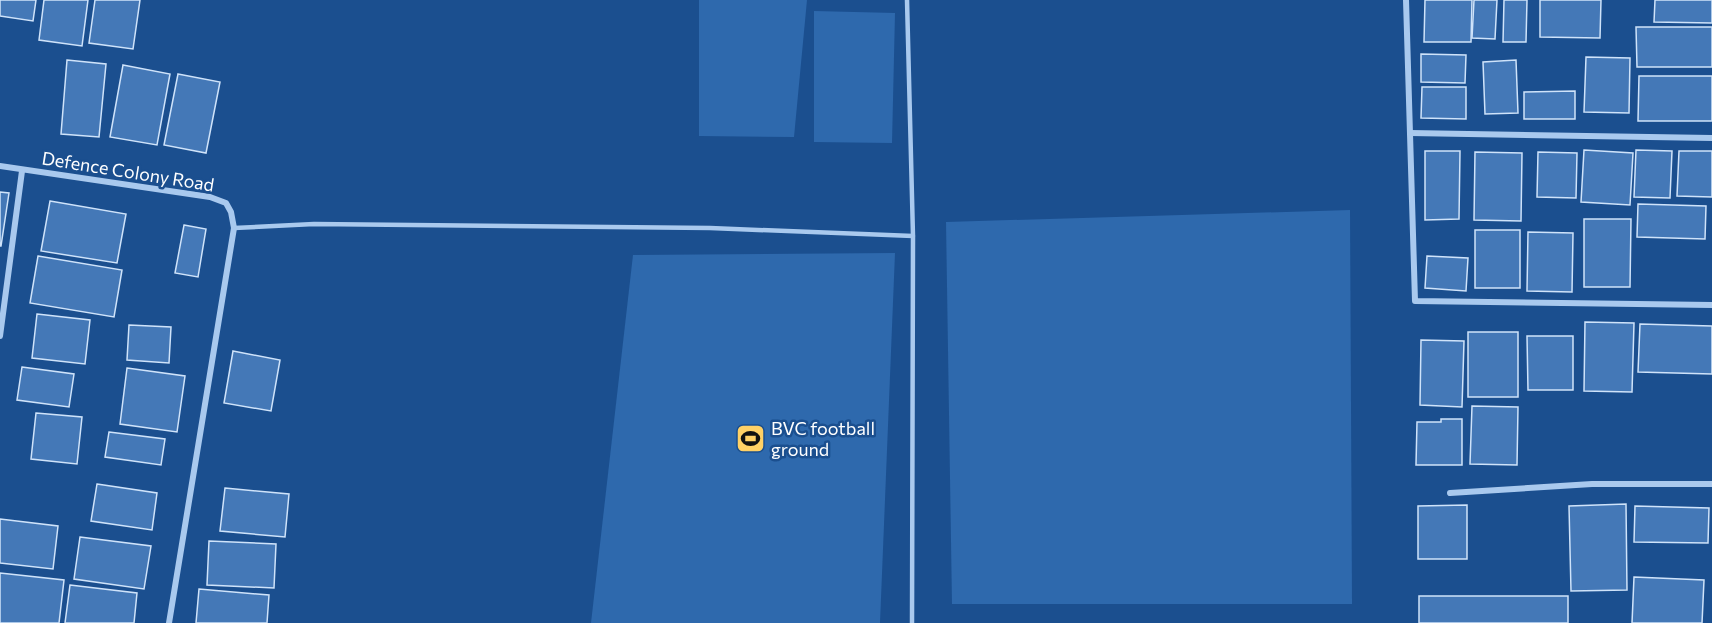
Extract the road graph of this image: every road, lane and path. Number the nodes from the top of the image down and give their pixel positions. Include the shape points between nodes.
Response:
1 (907, 0) edge
2 (1406, 0) edge
3 (1410, 133) junction
4 (1712, 138) edge
5 (0, 166) edge
6 (22, 171) junction
7 (234, 228) junction
8 (913, 236) junction
9 (1712, 305) edge
10 (0, 336) edge
11 (1712, 484) edge
12 (1450, 493) dead end
13 (169, 623) edge
14 (912, 623) edge

1 - 8 lane
2 - 3 street
3 - 4 street
3 - 9 street via 1415,301
5 - 6 street, Defence Colony Road
6 - 7 street, Defence Colony Road via 210,197 226,203
6 - 10 street
7 - 8 lane via 326,224 710,228
7 - 13 street
8 - 14 lane
11 - 12 street via 1592,484

